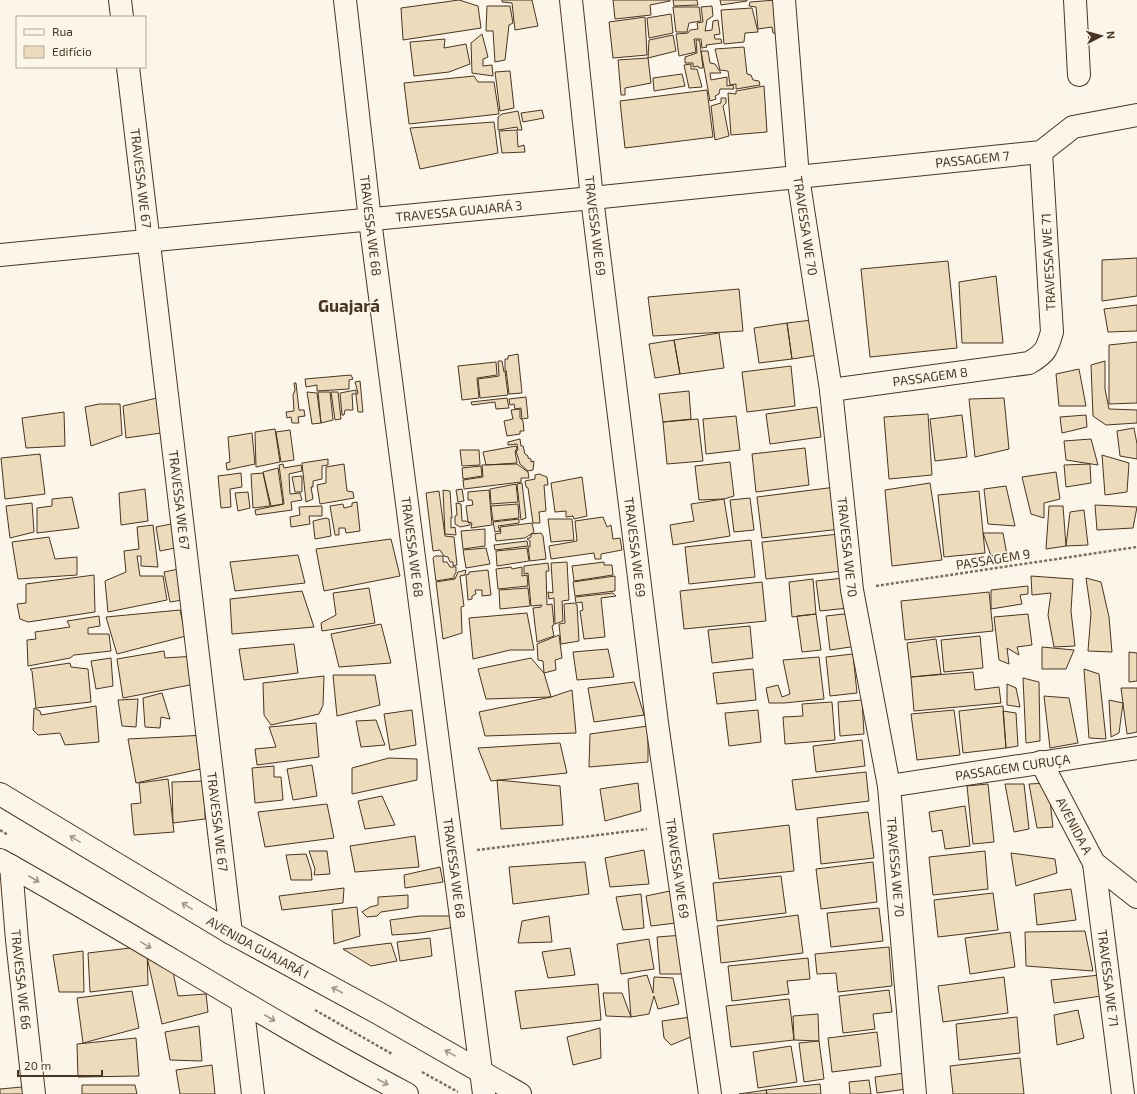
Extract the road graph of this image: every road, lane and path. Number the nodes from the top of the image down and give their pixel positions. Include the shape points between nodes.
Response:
1 (120, 0) edge
2 (345, 0) edge
3 (570, 0) edge
4 (784, 0) edge
5 (1075, 0) edge
6 (122, 16) edge
7 (128, 68) edge
8 (1080, 75) dead end
9 (1137, 115) edge
10 (1041, 152) junction
11 (798, 177) junction
12 (592, 198) junction
13 (370, 220) junction
14 (150, 241) junction
15 (0, 255) edge
16 (1029, 363) joint
17 (832, 390) junction
18 (1137, 547) edge
19 (852, 590) junction
20 (1137, 748) edge
21 (1041, 762) junction
22 (889, 786) junction
23 (1, 790) edge
24 (672, 826) junction
25 (453, 853) junction
26 (6, 863) edge
27 (1094, 863) junction
28 (1137, 897) edge
29 (231, 933) junction
30 (8, 941) edge
31 (242, 1002) junction
32 (482, 1071) junction
33 (34, 1094) edge
34 (253, 1094) edge
35 (407, 1094) edge
36 (484, 1094) edge
37 (520, 1094) edge
38 (710, 1094) edge
39 (915, 1094) edge
40 (1123, 1094) edge

1 - 6 street
2 - 13 street, TRAVESSA WE 68
3 - 12 street, TRAVESSA WE 69
4 - 11 street, TRAVESSA WE 70
5 - 8 street
7 - 14 street, TRAVESSA WE 67
9 - 10 street via 1073,127
10 - 11 street, PASSAGEM 7
10 - 16 street, TRAVESSA WE 71 via 1052,332 1047,348
11 - 12 street, TRAVESSA GUAJARÁ 3
11 - 17 street, TRAVESSA WE 70
12 - 13 street, TRAVESSA GUAJARÁ 3
12 - 24 street, TRAVESSA WE 69
13 - 14 street, TRAVESSA GUAJARÁ 3
13 - 25 street, TRAVESSA WE 68
14 - 15 street, TRAVESSA GUAJARÁ 3
14 - 29 street, TRAVESSA WE 67
16 - 17 street, PASSAGEM 8
17 - 19 street, TRAVESSA WE 70
18 - 19 path, PASSAGEM 9
19 - 22 street, TRAVESSA WE 70
20 - 21 street, PASSAGEM CURUÇA
21 - 22 street, PASSAGEM CURUÇA
21 - 27 street, AVENIDA A
22 - 39 street, TRAVESSA WE 70
29 -> 23 street, AVENIDA GUAJARÁ I
24 - 25 path
24 - 38 street, TRAVESSA WE 69
25 - 32 street, TRAVESSA WE 68
26 - 30 street, TRAVESSA WE 66
26 -> 31 street
27 - 28 street, AVENIDA A
27 - 40 street, TRAVESSA WE 71
32 -> 29 street, AVENIDA GUAJARÁ I
30 - 33 street, TRAVESSA WE 66
31 - 34 street
31 -> 35 street
32 - 36 street, TRAVESSA WE 68
32 - 37 street, AVENIDA GUAJARÁ I

